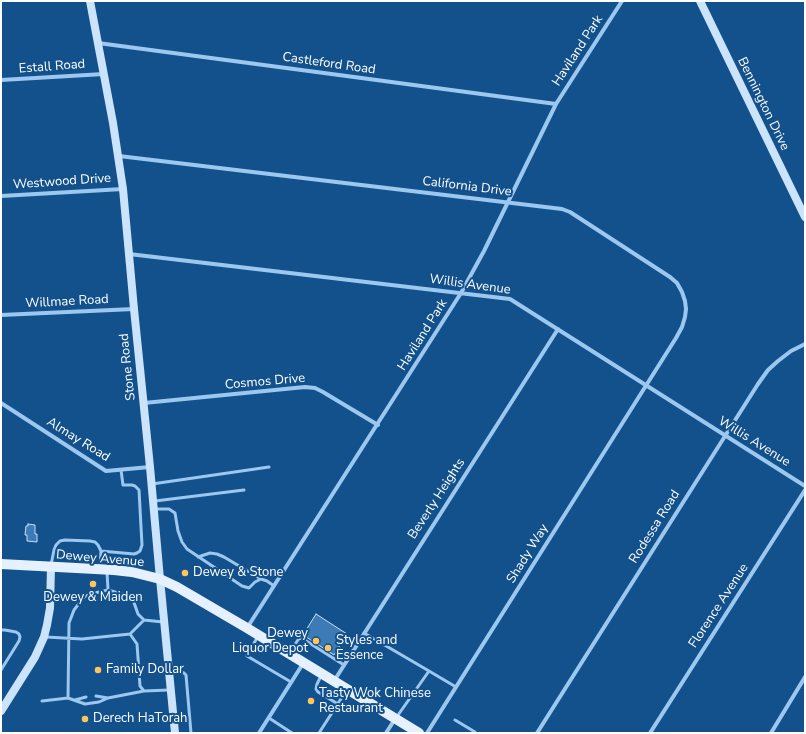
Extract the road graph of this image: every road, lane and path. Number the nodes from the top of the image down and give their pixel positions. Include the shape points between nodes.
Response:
1 (90, 1) edge
2 (621, 1) edge
3 (700, 1) edge
4 (98, 43) junction
5 (104, 74) junction
6 (1, 80) edge
7 (556, 104) junction
8 (119, 156) junction
9 (123, 189) junction
10 (1, 196) edge
11 (508, 202) junction
12 (805, 218) edge
13 (129, 254) junction
14 (461, 293) junction
15 (134, 309) junction
16 (1, 315) edge
17 (558, 329) junction
18 (805, 344) edge
19 (647, 386) junction
20 (1, 403) edge
21 (144, 404) junction
22 (378, 425) junction
23 (725, 435) junction
24 (150, 467) junction
25 (269, 467) dead end
26 (121, 470) junction
27 (152, 484) junction
28 (805, 486) edge
29 (244, 490) dead end
30 (805, 490) edge
31 (153, 505) junction
32 (101, 551) junction
33 (198, 557) junction
34 (1, 564) edge
35 (51, 567) junction
36 (104, 570) junction
37 (160, 579) junction
38 (261, 580) junction
39 (274, 586) junction
40 (108, 590) junction
41 (144, 620) junction
42 (164, 622) junction
43 (247, 628) junction
44 (1, 630) edge
45 (364, 633) junction
46 (130, 634) junction
47 (259, 635) junction
48 (44, 637) junction
49 (68, 638) junction
50 (289, 653) junction
51 (304, 662) junction
52 (344, 665) junction
53 (1, 670) edge
54 (429, 671) junction
55 (169, 673) junction
56 (323, 674) junction
57 (805, 677) edge
58 (334, 681) junction
59 (291, 682) junction
60 (456, 687) junction
61 (347, 689) junction
62 (171, 690) junction
63 (144, 691) junction
64 (96, 696) dead end
65 (86, 697) dead end
66 (68, 698) junction
67 (108, 698) junction
68 (42, 700) dead end
69 (75, 700) junction
70 (338, 704) junction
71 (1, 711) edge
72 (269, 718) junction
73 (395, 719) junction
74 (455, 720) dead end
75 (469, 728) junction
76 (475, 732) dead end
77 (175, 733) edge
78 (192, 733) edge
79 (259, 733) edge
80 (292, 733) edge
81 (319, 733) edge
82 (386, 733) edge
83 (419, 733) edge
84 (427, 733) edge
85 (466, 733) edge
86 (537, 733) edge
87 (650, 733) edge
88 (771, 733) edge

1 - 4 street, Stone Road
2 - 7 street, Haviland Park
3 - 12 street, Bennington Drive
4 - 5 street, Stone Road
4 - 7 street, Castleford Road
5 - 6 street, Estall Road
5 - 8 street, Stone Road
7 - 11 street, Haviland Park
8 - 9 street, Stone Road
8 - 11 street, California Drive
9 - 10 street, Westwood Drive
9 - 13 street, Stone Road
11 - 14 street, Haviland Park
11 - 19 street, California Drive via 566,210 677,283 685,301 685,317 676,338
13 - 14 street, Willis Avenue
13 - 15 street, Stone Road
14 - 17 street, Willis Avenue via 510,298
14 - 22 street, Haviland Park
15 - 16 street, Willmae Road
15 - 21 street, Stone Road
17 - 19 street, Willis Avenue
17 - 45 street, Beverly Heights
18 - 23 street, Rodessa Road via 784,356 768,370
19 - 23 street, Willis Avenue
19 - 60 street, Shady Way
20 - 26 street, Almay Road via 106,471
21 - 22 street, Cosmos Drive via 305,387 323,392
21 - 24 street, Stone Road
22 - 39 street, Haviland Park
23 - 28 street, Willis Avenue
23 - 86 street, Rodessa Road
24 - 26 street, Almay Road
24 - 27 street, Stone Road
25 - 27 lane
26 - 32 lane via 122,485 132,485 139,490 142,545 140,551 134,554
27 - 31 street, Stone Road
29 - 31 lane
30 - 87 street, Florence Avenue
31 - 33 lane via 175,513 182,542
31 - 37 street, Stone Road
32 - 35 lane via 95,542 60,541 54,550
32 - 36 lane
33 - 38 lane via 210,553 217,554
33 - 38 lane via 242,586 249,588
34 - 35 main road, Dewey Avenue
35 - 36 main road, Dewey Avenue
35 - 48 street via 50,608
36 - 37 main road, Dewey Avenue via 132,572
36 - 40 lane
37 - 42 street, Stone Road
37 - 43 main road, Dewey Avenue
38 - 39 lane
39 - 43 street, Haviland Park
40 - 41 lane via 132,598 138,614
40 - 49 lane via 84,597 74,610 69,623
41 - 42 lane
41 - 46 lane
42 - 55 street, Stone Road
43 - 47 main road, Dewey Avenue
44 - 53 lane via 16,632 20,636 19,642
45 - 52 street, Beverly Heights
45 - 54 lane
46 - 49 lane
46 - 63 lane via 137,644 140,686
47 - 50 main road, Dewey Avenue
47 - 59 lane via 247,656
48 - 49 lane
48 - 71 street via 36,658
49 - 66 lane
50 - 51 main road, Dewey Avenue
50 - 52 lane via 300,637
51 - 56 main road, Dewey Avenue
51 - 59 street
52 - 58 street, Beverly Heights
54 - 60 lane
54 - 73 lane
55 - 62 street, Stone Road
55 - 78 lane via 181,672 186,676
56 - 58 main road, Dewey Avenue
56 - 70 lane via 316,689
57 - 88 street
58 - 61 main road, Dewey Avenue
59 - 72 street
60 - 84 street, Shady Way
61 - 70 lane
61 - 73 main road, Dewey Avenue
62 - 63 lane
62 - 77 street, Stone Road
63 - 67 lane
64 - 67 lane
65 - 69 lane
66 - 68 lane
66 - 69 lane
67 - 69 lane via 85,704
70 - 81 lane
72 - 79 street
72 - 80 lane
73 - 82 street
73 - 83 main road, Dewey Avenue
74 - 75 lane
75 - 76 lane
75 - 85 lane

